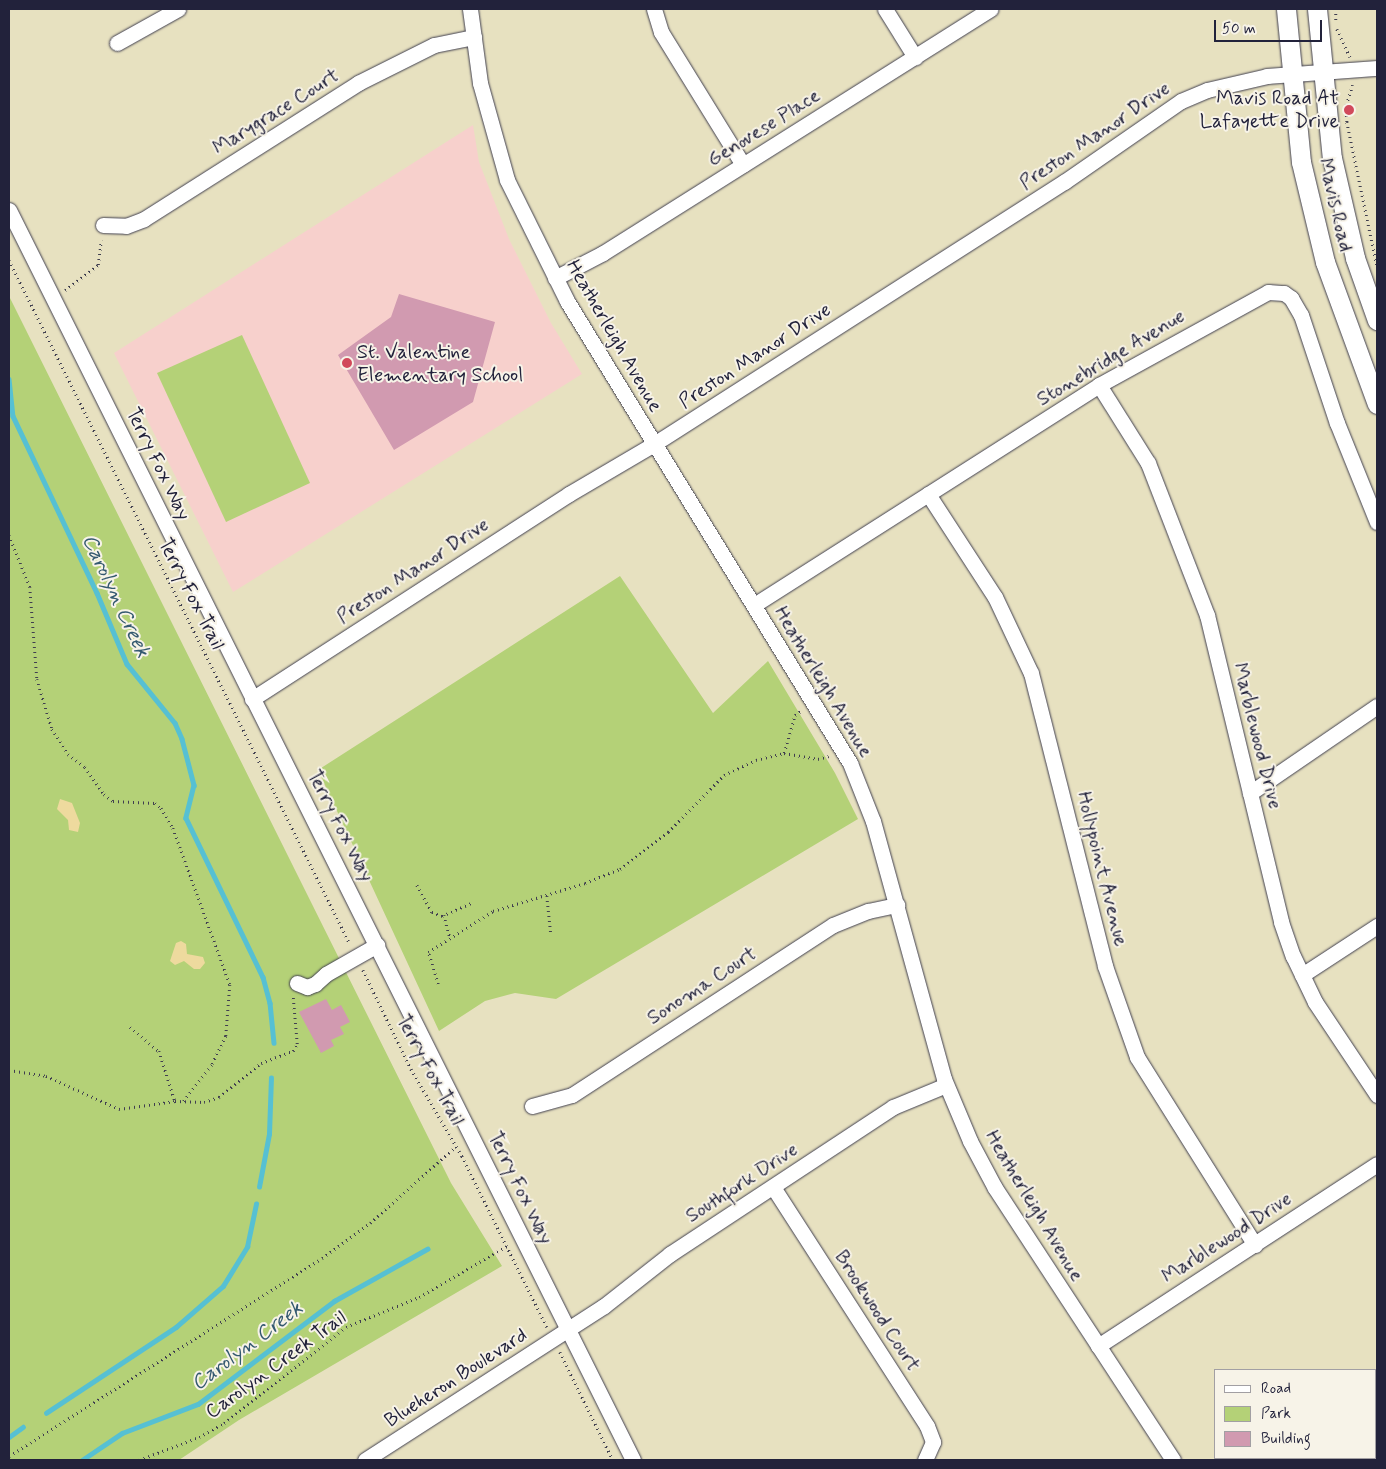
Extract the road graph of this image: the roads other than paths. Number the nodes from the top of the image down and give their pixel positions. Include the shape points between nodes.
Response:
1 (176, 9) edge
2 (470, 9) edge
3 (654, 9) edge
4 (885, 9) edge
5 (992, 9) edge
6 (1286, 9) edge
7 (1317, 9) edge
8 (474, 37) junction
9 (117, 43) dead end
10 (914, 57) junction
11 (1377, 68) edge
12 (1321, 72) junction
13 (1291, 74) junction
14 (743, 164) junction
15 (9, 210) edge
16 (103, 225) road end
17 (555, 278) junction
18 (1377, 320) edge
19 (1099, 385) junction
20 (1377, 404) edge
21 (654, 444) junction
22 (928, 494) junction
23 (1377, 522) edge
24 (754, 605) junction
25 (252, 699) junction
26 (1377, 706) edge
27 (1250, 794) junction
28 (897, 905) junction
29 (1377, 926) edge
30 (377, 945) junction
31 (1302, 975) junction
32 (297, 983) road end
33 (946, 1084) junction
34 (1377, 1095) edge
35 (532, 1106) dead end
36 (1377, 1164) edge
37 (773, 1187) junction
38 (1255, 1245) junction
39 (567, 1328) junction
40 (1098, 1346) junction
41 (365, 1460) edge
42 (633, 1460) edge
43 (926, 1460) edge
44 (1172, 1460) edge

1 - 9 street
2 - 8 street, Heatherleigh Avenue
3 - 14 street via 661,32
4 - 10 street
5 - 10 street, Genovese Place
6 - 13 main road, Mavis Road
7 - 12 main road, Mavis Road
8 - 16 street, Marygrace Court via 434,45 358,83 144,219 126,226
8 - 17 street, Heatherleigh Avenue via 480,83 508,180
10 - 14 street, Genovese Place
11 - 12 street, Preston Manor Drive
12 - 13 street, Preston Manor Drive
12 - 18 main road, Mavis Road via 1332,158 1355,258
13 - 20 main road, Mavis Road via 1301,162 1324,262
13 - 21 street, Preston Manor Drive via 1235,83 1181,102 1064,182
14 - 17 street, Genovese Place via 603,252
15 - 25 street, Terry Fox Way
17 - 21 street, Heatherleigh Avenue
19 - 22 street, Stonebridge Avenue
19 - 23 street, Stonebridge Avenue via 1255,297 1268,292 1284,293 1302,315 1337,423
19 - 27 street, Marblewood Drive via 1148,463 1194,579 1207,615
21 - 24 street, Heatherleigh Avenue
21 - 25 street, Preston Manor Drive via 569,494
22 - 24 street, Stonebridge Avenue
22 - 38 street, Hollypoint Avenue via 995,597 1030,673 1105,966 1137,1057
24 - 28 street, Heatherleigh Avenue via 844,752 873,821
25 - 30 street, Terry Fox Way
26 - 27 street
27 - 31 street, Marblewood Drive via 1281,922
28 - 33 street, Heatherleigh Avenue
28 - 35 street, Sonoma Court via 868,911 832,925 572,1095
29 - 31 street
30 - 32 street via 308,988
30 - 39 street, Terry Fox Way
31 - 34 street, Marblewood Drive via 1315,1002
33 - 37 street, Southfork Drive via 893,1107
33 - 40 street, Heatherleigh Avenue via 995,1188
36 - 38 street, Marblewood Drive
37 - 39 street, Southfork Drive via 670,1254 604,1306
37 - 43 street, Brookwood Court via 927,1426 933,1442
38 - 40 street, Marblewood Drive
39 - 41 street, Blueheron Boulevard
39 - 42 street, Terry Fox Way
40 - 44 street, Heatherleigh Avenue

